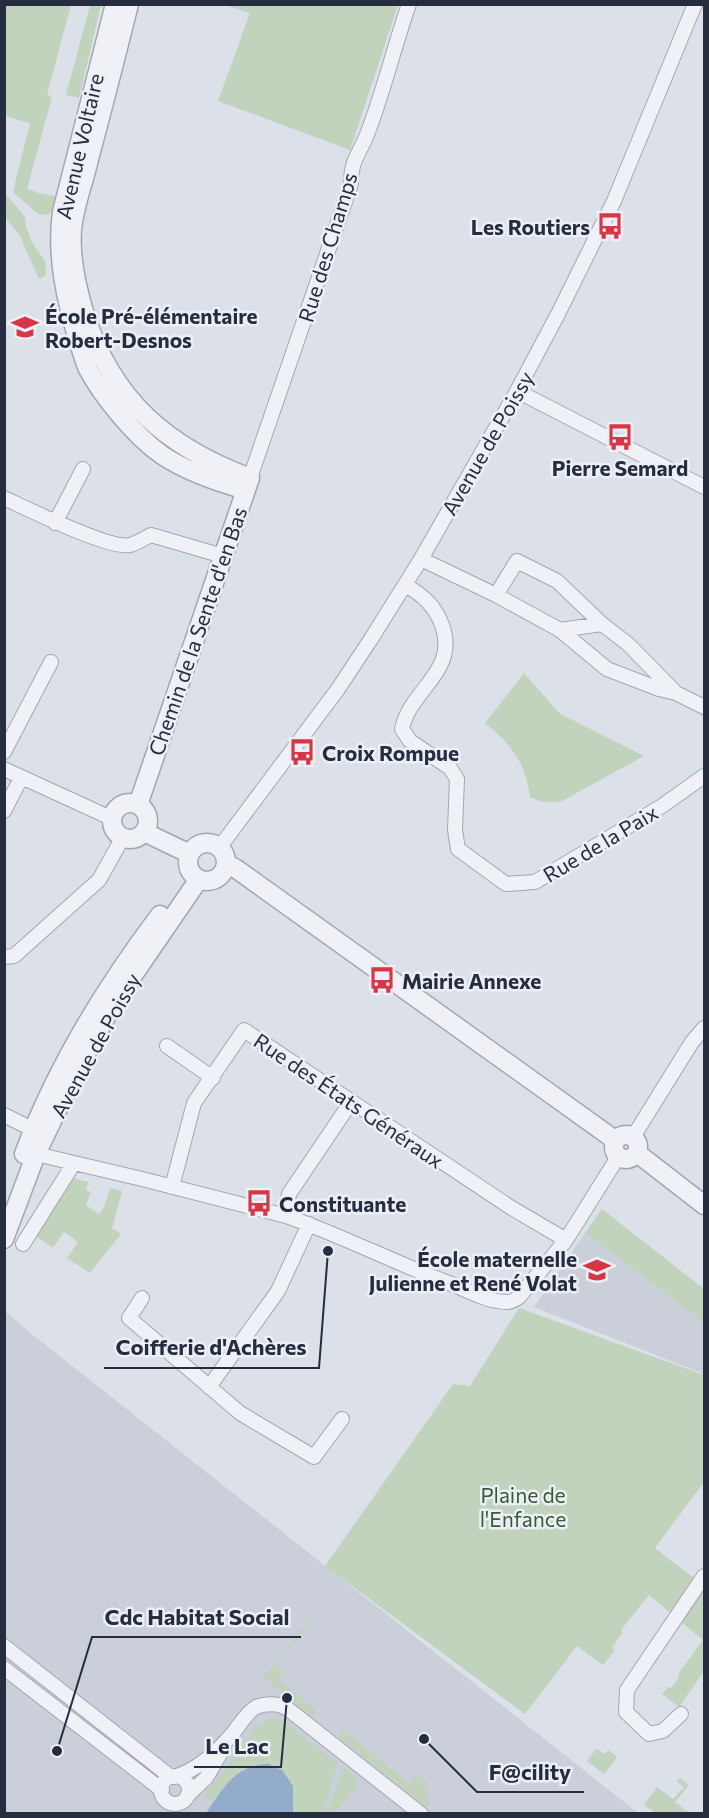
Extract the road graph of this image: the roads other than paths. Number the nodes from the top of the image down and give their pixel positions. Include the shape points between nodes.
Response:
1 (115, 4) edge
2 (129, 4) edge
3 (410, 4) edge
4 (695, 4) edge
5 (517, 391) junction
6 (83, 469) dead end
7 (248, 484) junction
8 (705, 487) edge
9 (4, 498) edge
10 (55, 523) junction
11 (223, 556) junction
12 (421, 559) junction
13 (405, 585) junction
14 (496, 595) junction
15 (602, 624) junction
16 (560, 630) junction
17 (51, 662) dead end
18 (676, 693) junction
19 (705, 707) edge
20 (4, 752) edge
21 (4, 769) edge
22 (705, 776) edge
23 (21, 778) junction
24 (132, 805) junction
25 (4, 811) edge
26 (113, 819) junction
27 (144, 832) junction
28 (123, 837) junction
29 (190, 854) junction
30 (222, 856) junction
31 (196, 876) junction
32 (4, 957) edge
33 (705, 1028) edge
34 (167, 1046) dead end
35 (213, 1078) junction
36 (351, 1102) junction
37 (4, 1115) edge
38 (34, 1130) junction
39 (626, 1147) junction
40 (31, 1152) junction
41 (74, 1163) junction
42 (172, 1187) junction
43 (705, 1205) edge
44 (8, 1214) edge
45 (286, 1216) junction
46 (309, 1224) junction
47 (4, 1239) edge
48 (566, 1240) junction
49 (23, 1244) dead end
50 (142, 1298) dead end
51 (209, 1387) junction
52 (342, 1419) dead end
53 (705, 1576) edge
54 (4, 1646) edge
55 (4, 1668) edge
56 (681, 1714) dead end
57 (227, 1740) junction
58 (173, 1777) junction
59 (162, 1791) junction
60 (186, 1798) junction
61 (160, 1814) edge
62 (177, 1814) edge
63 (421, 1814) edge

1 - 7 street, Avenue Voltaire via 62,212 61,247 68,303 87,367 146,442 163,456 219,483
2 - 7 street, Avenue Voltaire via 72,230 80,298 107,367 141,413 160,431
3 - 7 street, Rue des Champs via 367,135 354,158 351,184
4 - 5 street, Avenue de Poissy via 614,201
5 - 8 street
5 - 12 street, Avenue de Poissy
6 - 10 street
7 - 11 street, Chemin de la Sente d'en Bas
9 - 10 street
10 - 11 street via 129,546 151,535
11 - 24 street, Chemin de la Sente d'en Bas via 149,772
12 - 13 street, Avenue de Poissy
12 - 14 street
13 - 22 street, Rue de la Paix via 420,593 437,611 447,640 444,659 405,716 402,729 410,741 450,768 457,779 458,849 506,884 535,882
13 - 30 street, Avenue de Poissy
14 - 15 street via 517,561 557,581
14 - 16 street
15 - 16 street
15 - 18 street via 628,644
16 - 18 street via 608,669
17 - 20 street
18 - 19 street
21 - 23 street
23 - 25 street
23 - 26 street
24 - 26 street via 119,807
24 - 27 street via 143,809 148,821
26 - 28 street via 115,830
27 - 28 street via 136,838
27 - 29 street
28 - 32 street via 99,880 14,956
29 - 30 street via 206,843
29 - 31 street via 188,864
30 - 31 street via 218,877 212,880
30 - 39 street
31 - 38 street, Avenue de Poissy via 134,949 87,1021
31 - 40 street, Avenue de Poissy via 111,1006
33 - 39 street via 692,1042
34 - 35 street
35 - 36 street, Rue des États Généraux via 244,1030
35 - 42 street, Rue des États Généraux via 194,1103
36 - 45 street via 289,1194
36 - 48 street, Rue des États Généraux
37 - 38 street
38 - 40 street, Avenue de Poissy
39 - 43 street
39 - 48 street
40 - 41 street
40 - 44 street, Avenue de Poissy
41 - 42 street
41 - 49 street
42 - 45 street
44 - 47 street, Avenue de Poissy
45 - 46 street
46 - 48 street via 491,1300 512,1301 519,1297
46 - 51 street via 278,1291
50 - 51 street via 129,1318
51 - 52 street via 240,1413 314,1457
53 - 56 street via 627,1690 626,1712 649,1734 663,1731
54 - 58 street
55 - 59 street
57 - 58 street via 197,1767
57 - 60 street via 215,1765
57 - 63 street via 253,1709 267,1704 284,1706
58 - 59 street via 164,1782
58 - 60 street via 182,1778 187,1784
59 - 60 street via 170,1803 177,1804
59 - 61 street
60 - 62 street

